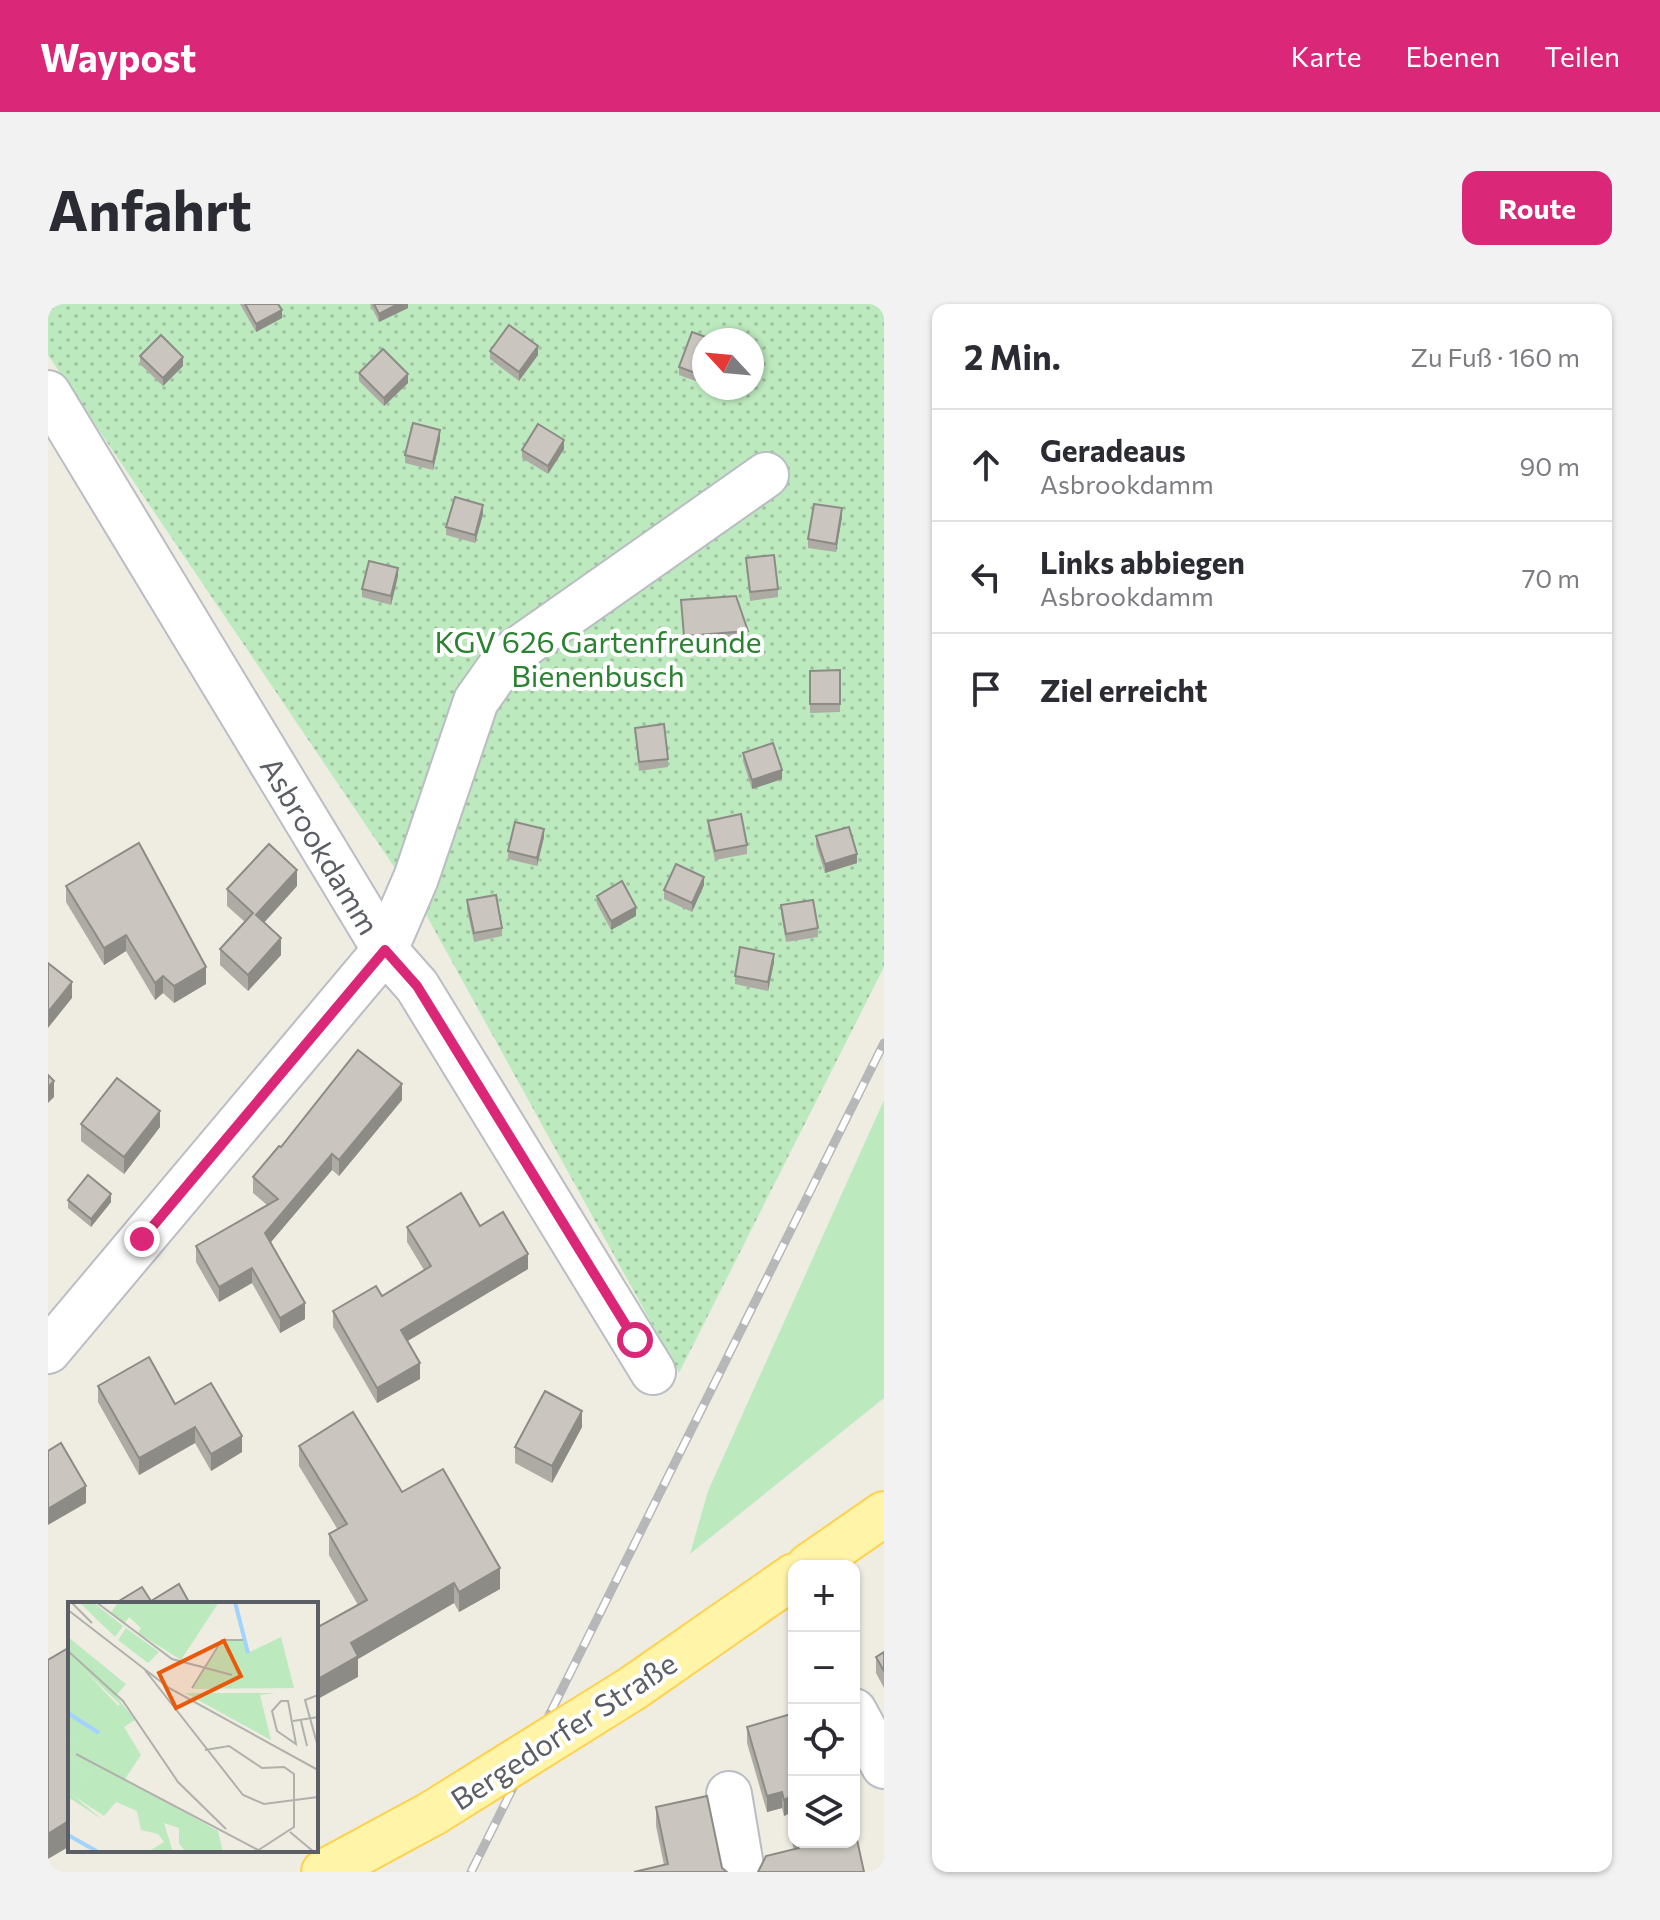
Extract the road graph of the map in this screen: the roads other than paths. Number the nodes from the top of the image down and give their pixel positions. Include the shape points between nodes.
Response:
1 (48, 393) edge
2 (766, 475) dead end
3 (379, 959) junction
4 (48, 1351) edge
5 (653, 1372) dead end
6 (884, 1514) edge
7 (818, 1560) edge
8 (788, 1580) edge
9 (860, 1722) edge
10 (884, 1766) edge
11 (729, 1794) dead end
12 (324, 1872) edge
13 (742, 1872) edge

1 - 3 street, Asbrookdamm
2 - 3 street via 507,657 476,701 416,878
3 - 4 street, Asbrookdamm
3 - 5 street, Asbrookdamm via 417,986
6 - 7 main road
8 - 12 main road, Bergedorfer Straße, bridge via 633,1688 433,1813
9 - 10 street
11 - 13 street

